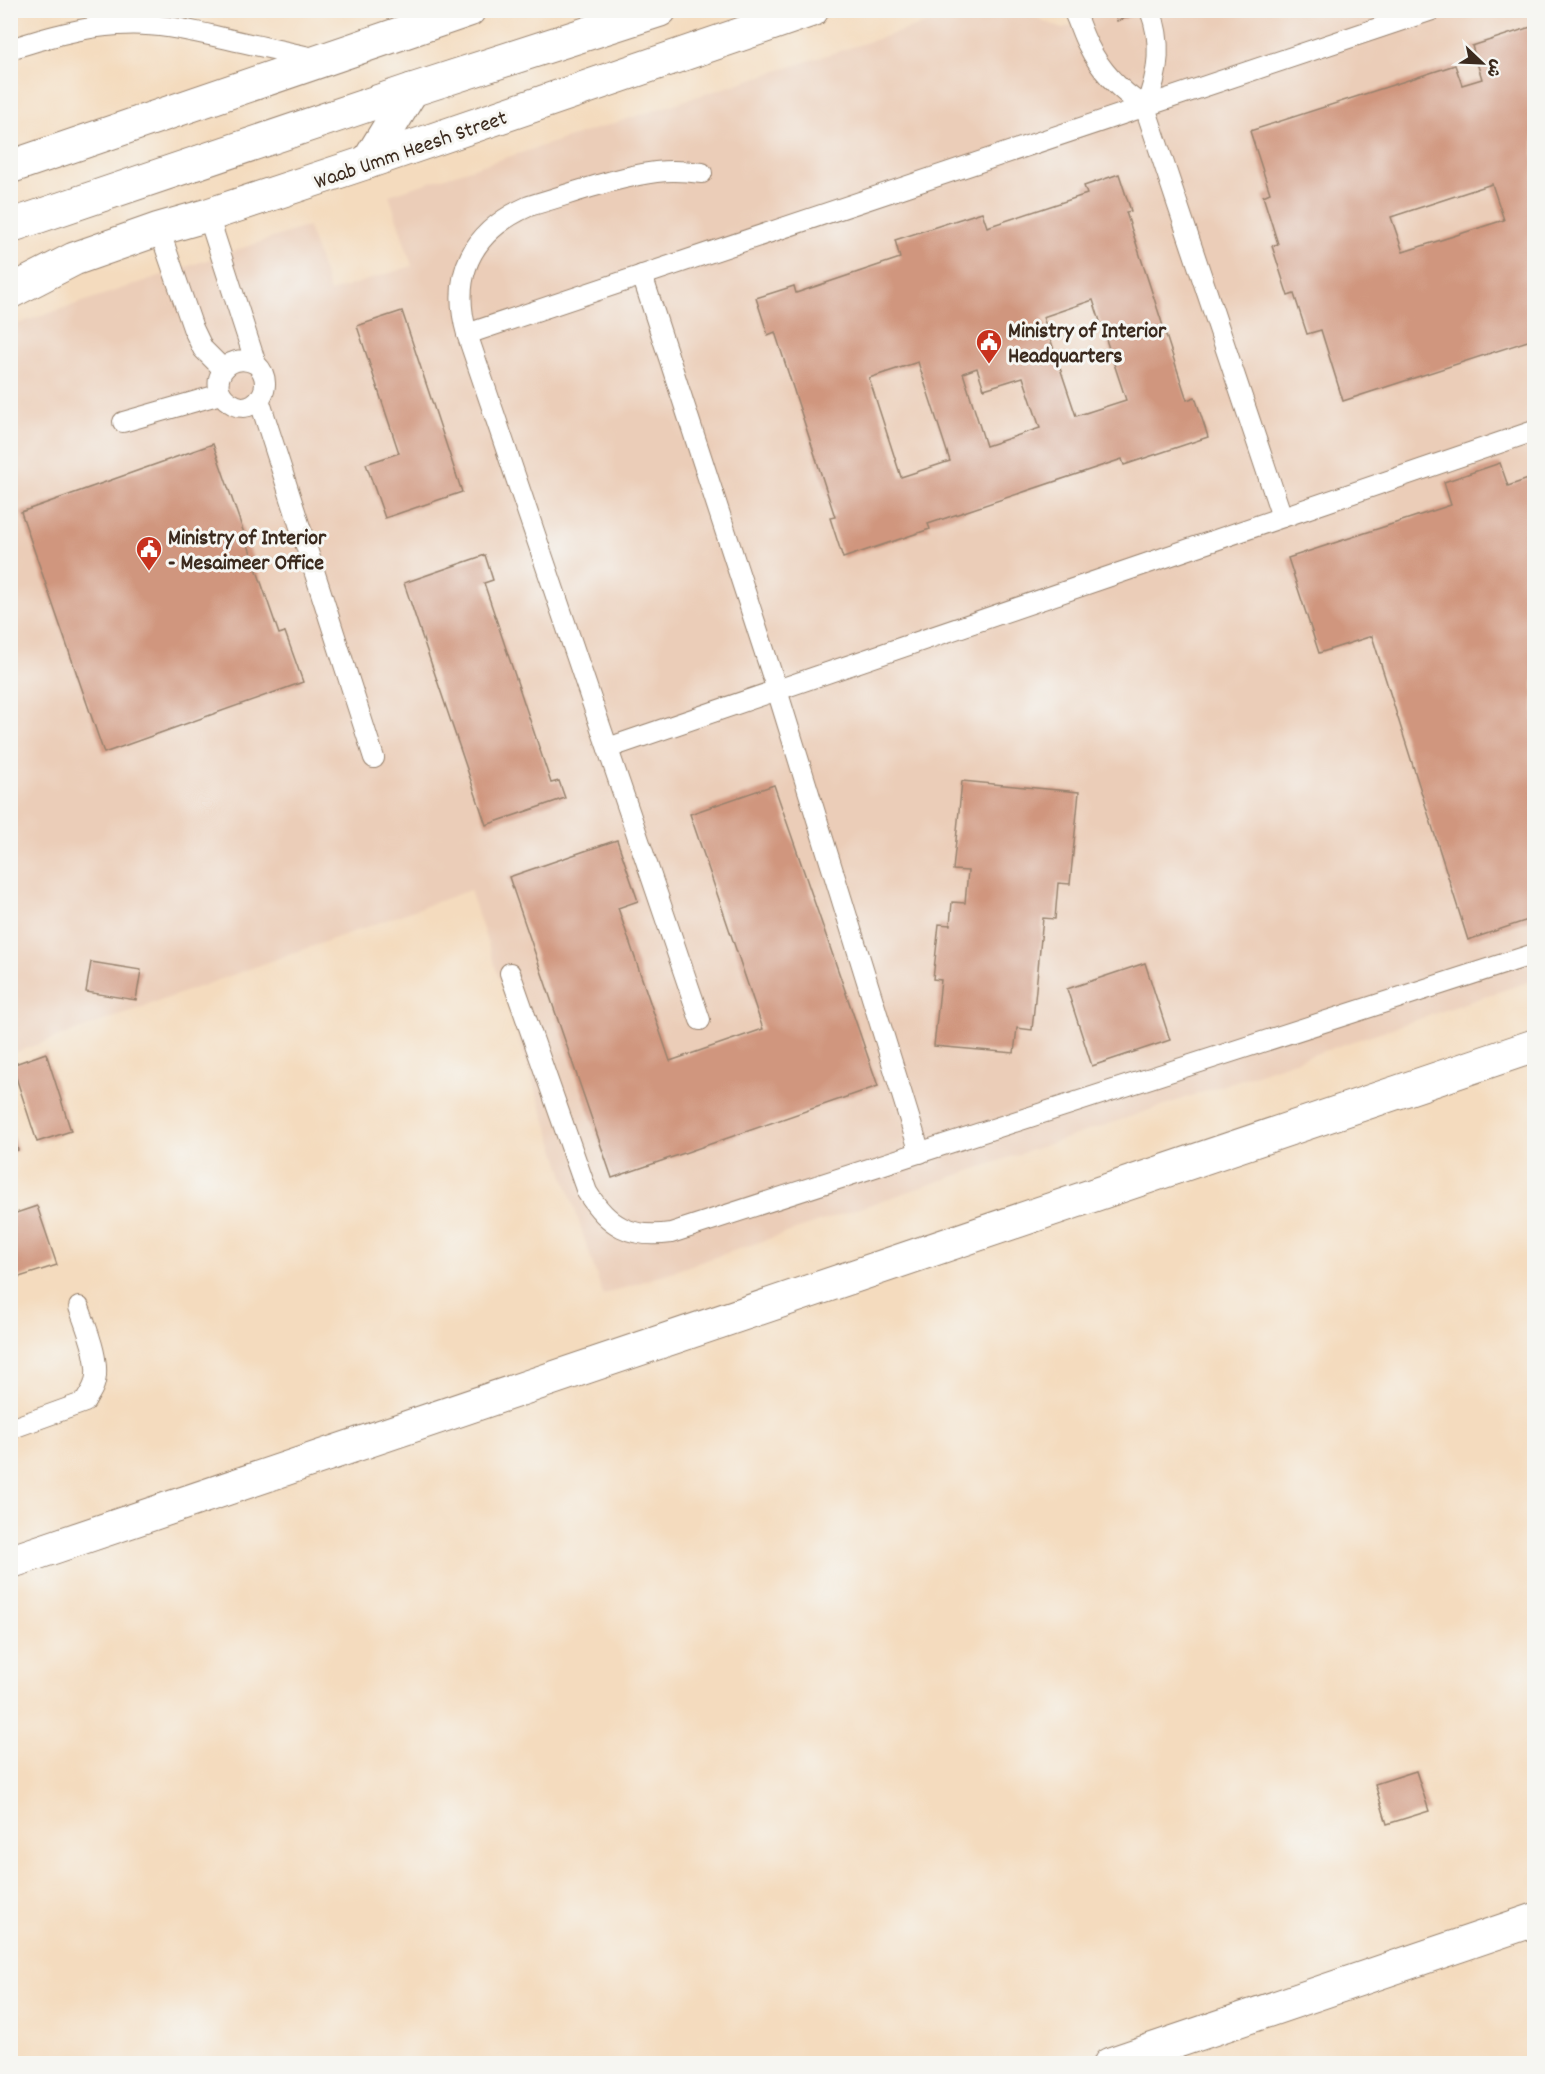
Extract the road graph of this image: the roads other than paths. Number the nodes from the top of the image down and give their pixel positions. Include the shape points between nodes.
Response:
1 (469, 10) edge
2 (660, 10) edge
3 (812, 10) edge
4 (1073, 10) edge
5 (1150, 10) edge
6 (1432, 10) edge
7 (10, 50) edge
8 (324, 60) junction
9 (412, 90) junction
10 (1145, 107) junction
11 (368, 162) junction
12 (10, 167) edge
13 (702, 173) dead end
14 (208, 215) junction
15 (10, 226) edge
16 (159, 229) junction
17 (642, 275) junction
18 (10, 292) edge
19 (467, 334) junction
20 (256, 364) junction
21 (223, 369) junction
22 (221, 394) junction
23 (259, 399) junction
24 (123, 422) dead end
25 (1534, 431) edge
26 (1282, 517) junction
27 (777, 690) junction
28 (608, 748) junction
29 (374, 758) dead end
30 (1534, 954) edge
31 (510, 973) dead end
32 (700, 1020) dead end
33 (1534, 1046) edge
34 (920, 1153) junction
35 (79, 1307) dead end
36 (10, 1429) edge
37 (10, 1562) edge
38 (1534, 1920) edge
39 (1110, 2064) edge

1 - 8 street
2 - 9 street
3 - 11 street, Waab Umm Heesh Street
4 - 10 lane via 1097,62 1126,95
5 - 10 lane via 1158,43 1158,65
6 - 10 lane
7 - 8 lane via 86,28 150,25
8 - 12 street
9 - 11 street
9 - 15 street
10 - 17 lane
10 - 26 lane
11 - 14 street, Waab Umm Heesh Street
13 - 19 lane via 633,176 529,206 496,224 477,246 464,274 461,294
14 - 16 street, Waab Umm Heesh Street
14 - 20 lane
16 - 18 street, Waab Umm Heesh Street via 74,259
16 - 21 lane via 198,339
17 - 19 lane
17 - 27 lane
19 - 28 lane
20 - 21 lane via 235,361
20 - 23 lane via 265,377
21 - 22 lane via 218,381
22 - 23 lane via 234,406 252,405
22 - 24 lane
23 - 29 lane
25 - 26 lane
26 - 27 lane
27 - 28 lane
27 - 34 lane
28 - 32 lane
30 - 34 lane
31 - 34 lane via 587,1192 609,1220 624,1230 656,1236 671,1233
33 - 37 street
35 - 36 lane via 95,1366 95,1383 85,1402
38 - 39 street

